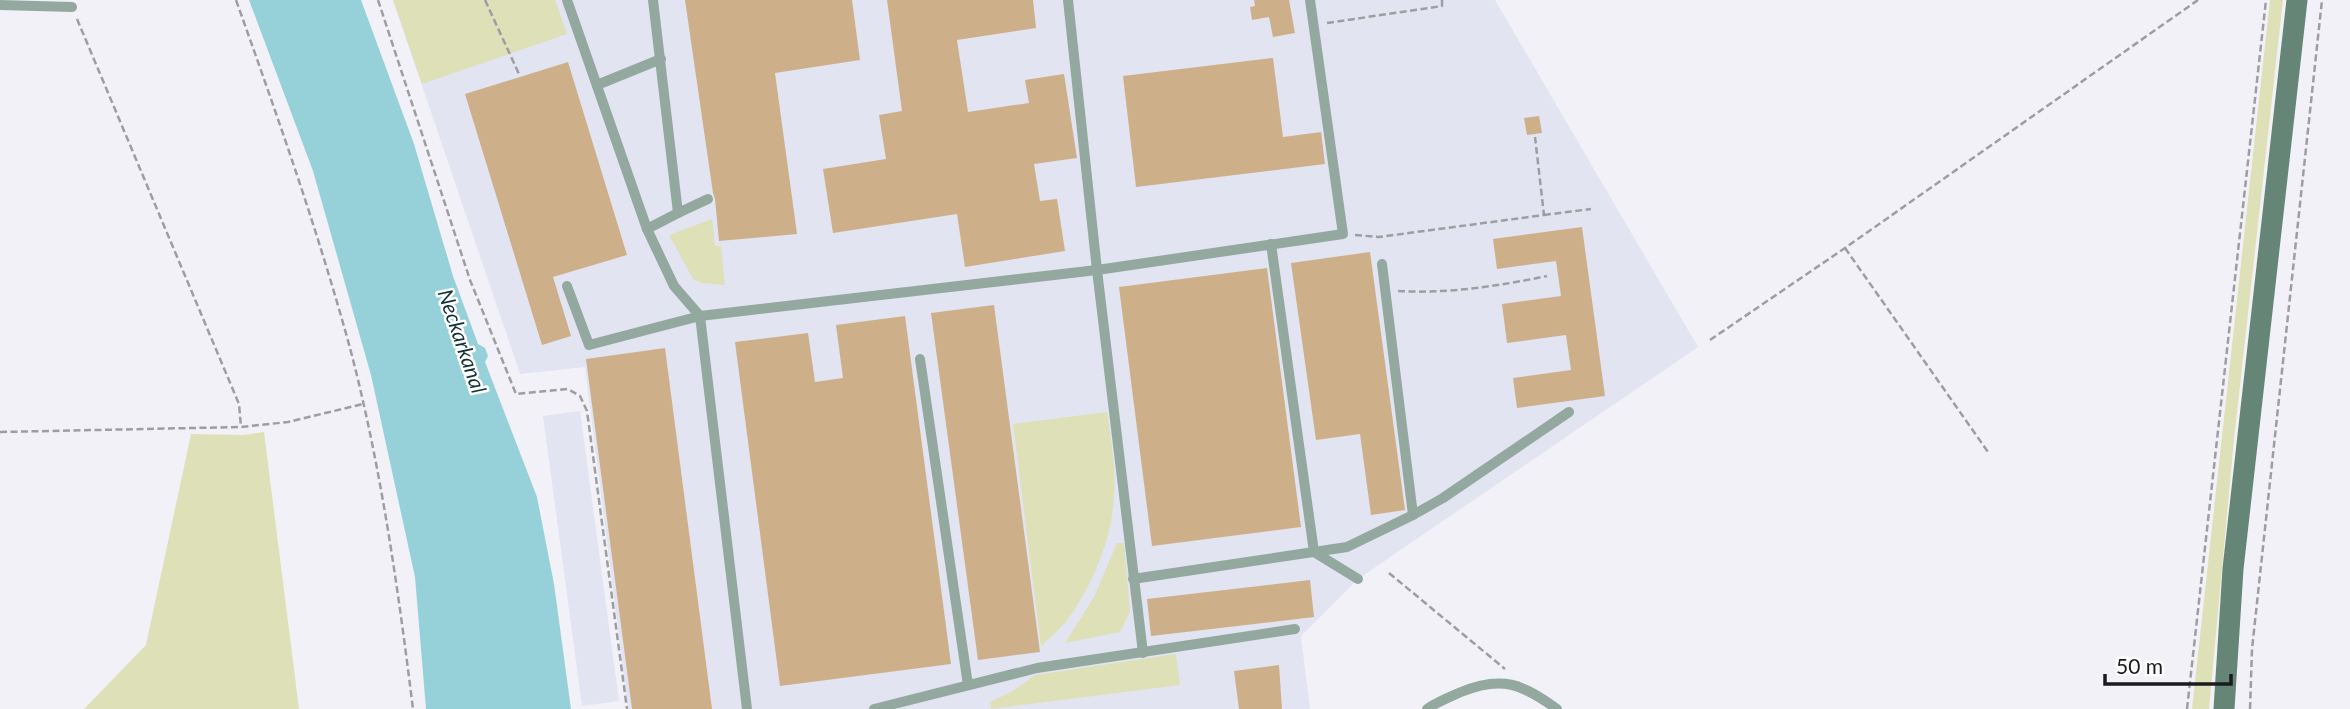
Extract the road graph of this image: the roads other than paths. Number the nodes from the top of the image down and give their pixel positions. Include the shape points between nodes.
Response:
1 (567, 0) edge
2 (653, 0) edge
3 (1068, 0) edge
4 (1310, 0) edge
5 (2297, 0) edge
6 (0, 5) edge
7 (72, 6) road end
8 (661, 59) junction
9 (597, 85) junction
10 (708, 199) dead end
11 (678, 213) junction
12 (647, 229) junction
13 (1271, 244) junction
14 (1382, 264) dead end
15 (1097, 270) junction
16 (567, 286) dead end
17 (699, 316) junction
18 (920, 359) dead end
19 (1569, 412) dead end
20 (1413, 515) junction
21 (1314, 552) junction
22 (1133, 579) junction
23 (1358, 579) dead end
24 (1295, 629) dead end
25 (1143, 653) junction
26 (968, 685) junction
27 (747, 709) edge
28 (874, 709) edge
29 (1427, 709) edge
30 (1557, 709) edge
31 (2224, 709) edge

1 - 9 lane
2 - 8 lane
3 - 15 lane
4 - 13 lane via 1343,234
5 - 31 main road via 2233,569
6 - 7 lane
8 - 9 lane
8 - 11 lane
9 - 12 lane
10 - 11 lane
11 - 12 lane
12 - 17 lane via 674,286
13 - 15 lane
13 - 21 lane
14 - 20 lane
15 - 17 lane
15 - 22 lane
16 - 17 lane via 589,345
17 - 27 lane
18 - 26 lane
19 - 20 lane
20 - 21 lane via 1347,547
21 - 22 lane
21 - 23 lane
22 - 25 lane
24 - 25 lane
25 - 26 lane via 1037,668
26 - 28 lane
29 - 30 lane via 1483,683 1505,682 1529,689

